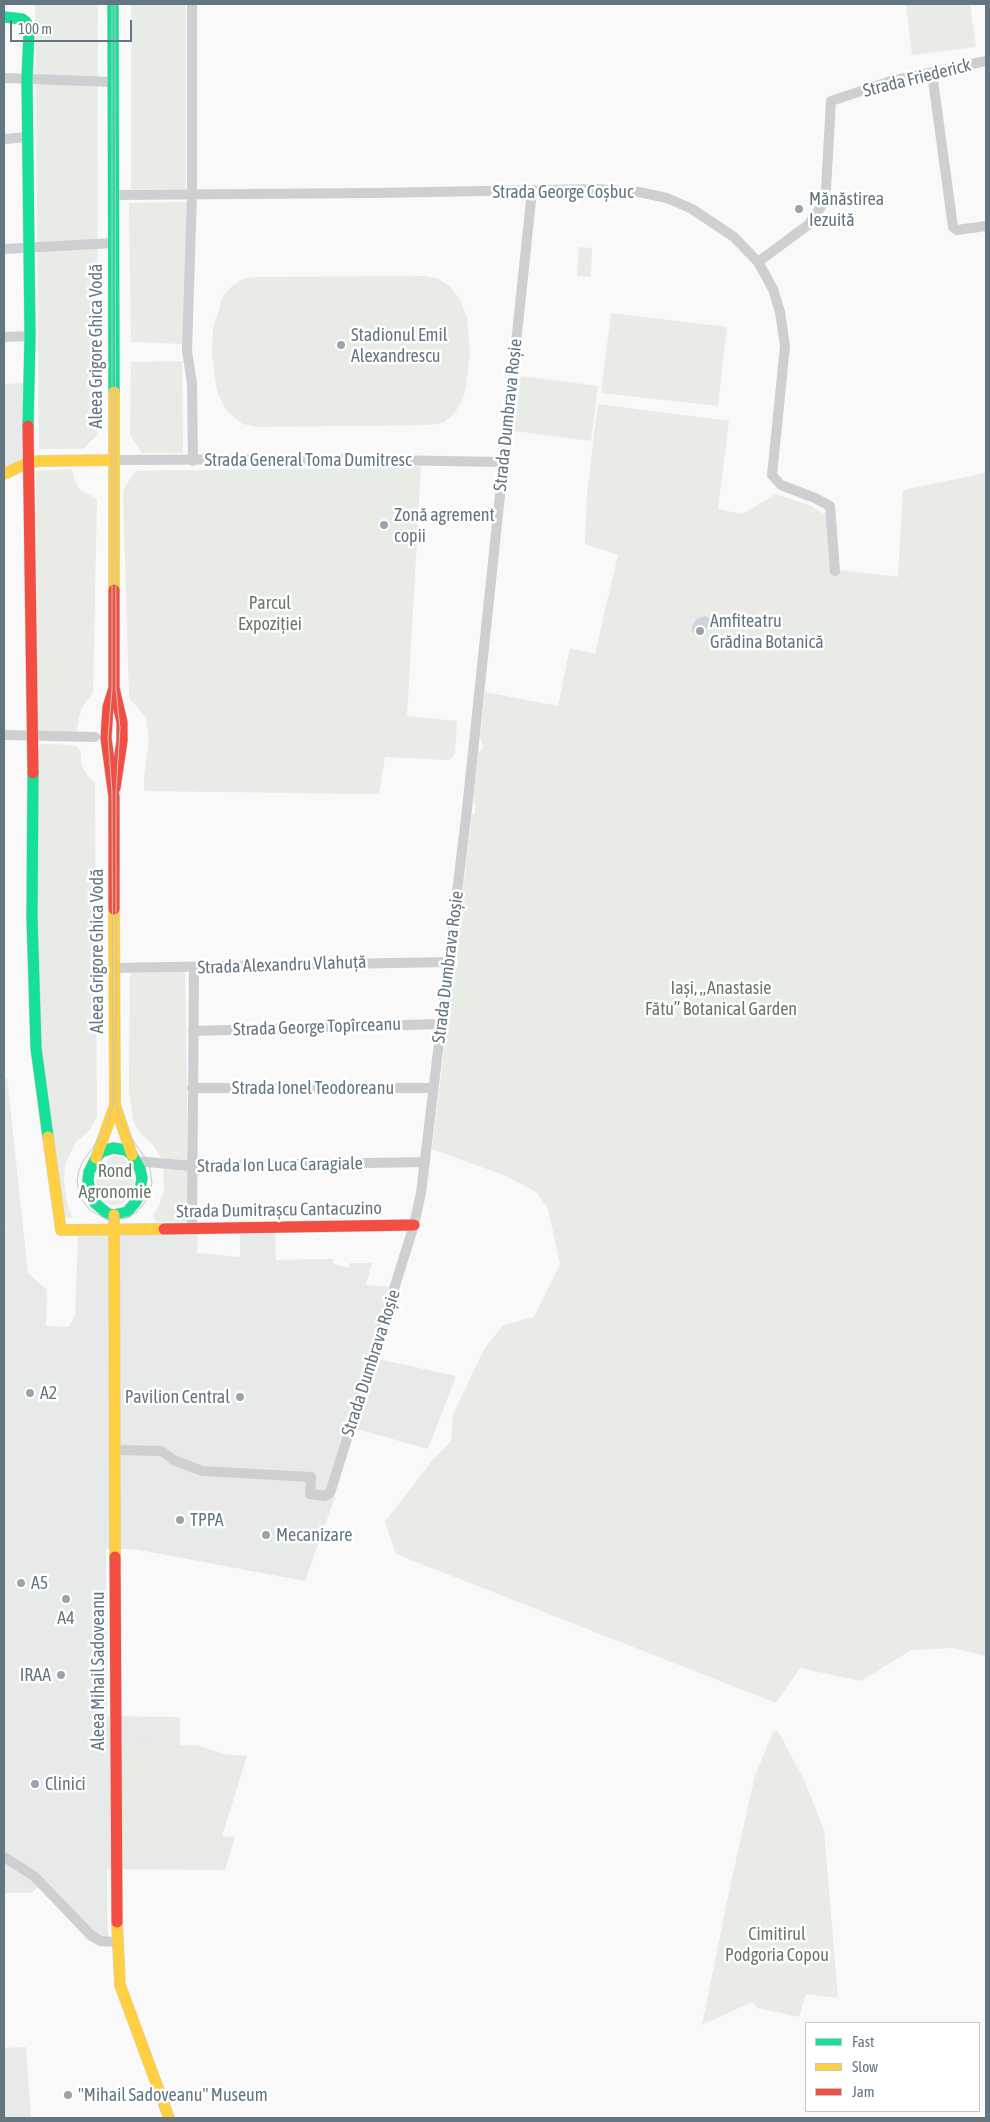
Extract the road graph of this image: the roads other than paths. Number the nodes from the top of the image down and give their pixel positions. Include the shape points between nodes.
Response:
1 (114, 4) edge
2 (192, 4) edge
3 (4, 17) edge
4 (986, 61) edge
5 (932, 73) junction
6 (4, 78) edge
7 (27, 79) junction
8 (114, 82) junction
9 (28, 137) junction
10 (4, 139) edge
11 (532, 191) junction
12 (192, 194) junction
13 (113, 195) junction
14 (986, 226) edge
15 (113, 243) junction
16 (30, 248) junction
17 (4, 249) edge
18 (758, 262) junction
19 (30, 336) junction
20 (4, 337) edge
21 (114, 460) junction
22 (193, 461) junction
23 (503, 462) junction
24 (27, 463) junction
25 (4, 474) edge
26 (835, 571) dead end
27 (114, 688) junction
28 (4, 734) edge
29 (33, 737) junction
30 (95, 737) dead end
31 (114, 797) junction
32 (449, 962) junction
33 (194, 967) junction
34 (114, 968) junction
35 (441, 1024) junction
36 (193, 1031) junction
37 (192, 1088) junction
38 (433, 1088) junction
39 (114, 1105) junction
40 (96, 1158) junction
41 (134, 1158) junction
42 (424, 1162) junction
43 (192, 1166) junction
44 (114, 1215) junction
45 (414, 1225) junction
46 (114, 1229) junction
47 (192, 1229) junction
48 (116, 1450) junction
49 (4, 1857) edge
50 (117, 1942) junction
51 (168, 2118) edge

1 - 8 main road, Aleea Grigore Ghica Vodă
2 - 12 street
3 - 7 main road via 16,17 26,22 29,32
4 - 5 street, Strada Friederick
5 - 14 street via 953,227 957,230
5 - 18 street, Strada Friederick via 890,81 831,101 826,189 821,207 808,225
6 - 7 street
7 - 8 street
7 - 9 main road
8 - 13 main road, Aleea Grigore Ghica Vodă
9 - 10 street
9 - 16 main road
11 - 12 street, Strada George Coșbuc
11 - 18 street, Strada George Coșbuc via 605,190 667,198 709,219 734,237
11 - 23 street, Strada Dumbrava Roșie
12 - 13 street, Strada George Coșbuc
12 - 22 street via 187,352 192,384
13 - 15 main road, Aleea Grigore Ghica Vodă
15 - 16 street
15 - 21 main road, Aleea Grigore Ghica Vodă
16 - 17 street
16 - 19 main road
18 - 26 street, Strada George Coșbuc via 773,289 785,346 772,475 780,485 830,506
19 - 20 street
19 - 24 main road
21 - 22 street, Strada General Toma Dumitresc
21 - 24 main road
21 - 27 main road, Aleea Grigore Ghica Vodă
22 - 23 street, Strada General Toma Dumitresc
23 - 32 street, Strada Dumbrava Roșie
24 - 25 main road
24 - 29 main road
27 - 31 main road, Aleea Grigore Ghica Vodă via 106,724
27 - 31 main road, Aleea Grigore Ghica Vodă via 122,722 122,741
28 - 29 street
29 - 30 street
29 - 46 main road, Strada Dumitrașcu Cantacuzino via 32,917 36,1048 61,1230
31 - 34 main road, Aleea Grigore Ghica Vodă
32 - 33 street, Strada Alexandru Vlahuță
32 - 35 street, Strada Dumbrava Roșie
33 - 34 street, Strada Alexandru Vlahuță
33 - 36 street
34 - 39 main road, Aleea Grigore Ghica Vodă
35 - 36 street, Strada George Topîrceanu
35 - 38 street, Strada Dumbrava Roșie
36 - 37 street
37 - 38 street, Strada Ionel Teodoreanu
37 - 43 street
38 - 42 street, Strada Dumbrava Roșie
39 - 40 main road, Aleea Grigore Ghica Vodă
39 - 41 main road, Aleea Grigore Ghica Vodă
40 - 41 main road via 101,1152 113,1148 126,1150
40 - 44 main road via 89,1172 91,1196 101,1209
41 - 43 street, Strada Ion Luca Caragiale
41 - 44 main road via 142,1178 139,1196 127,1212
42 - 43 street, Strada Ion Luca Caragiale
42 - 45 street, Strada Dumbrava Roșie
43 - 47 street
44 - 46 main road, Aleea Mihail Sadoveanu
45 - 47 main road, Strada Dumitrașcu Cantacuzino
45 - 48 street, Strada Dumbrava Roșie via 330,1493 325,1496 310,1494 311,1477 202,1471 173,1460 162,1451
46 - 47 main road, Strada Dumitrașcu Cantacuzino
46 - 48 main road, Aleea Mihail Sadoveanu
48 - 50 main road, Aleea Mihail Sadoveanu
49 - 50 street via 34,1876 91,1935 100,1941
50 - 51 main road, Aleea Mihail Sadoveanu via 120,1985

